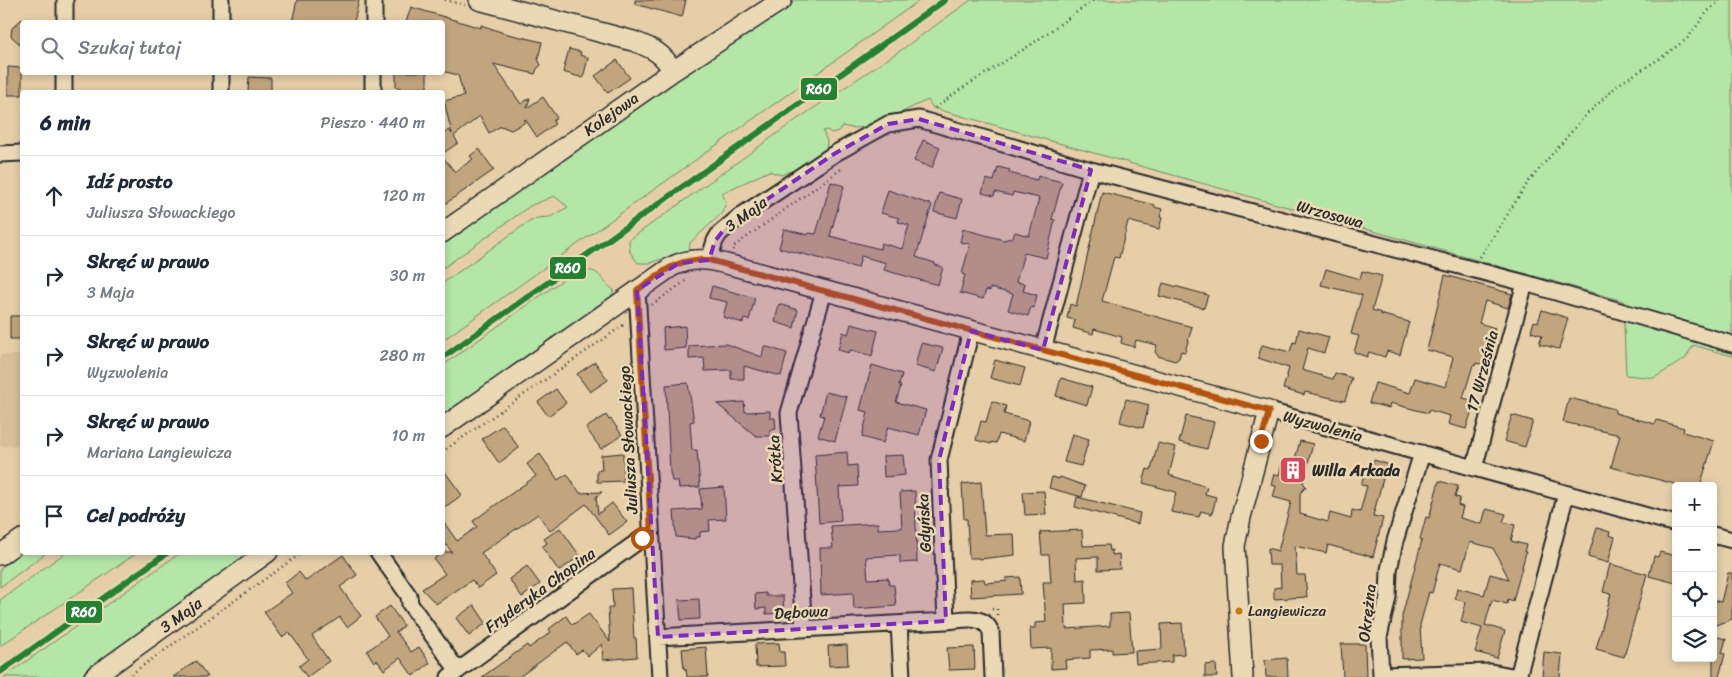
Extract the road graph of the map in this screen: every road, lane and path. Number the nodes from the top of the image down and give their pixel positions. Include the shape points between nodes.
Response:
1 (65, 0) edge
2 (221, 0) edge
3 (374, 0) edge
4 (479, 0) edge
5 (782, 0) edge
6 (1094, 0) edge
7 (1720, 0) edge
8 (516, 5) edge
9 (65, 20) edge
10 (221, 20) edge
11 (374, 20) edge
12 (673, 71) junction
13 (64, 75) edge
14 (221, 75) edge
15 (373, 75) edge
16 (64, 90) edge
17 (221, 90) edge
18 (373, 90) edge
19 (919, 119) junction
20 (0, 154) edge
21 (20, 154) edge
22 (845, 166) dead end
23 (1090, 170) junction
24 (445, 231) edge
25 (734, 254) dead end
26 (709, 260) junction
27 (1474, 270) junction
28 (692, 276) dead end
29 (1525, 283) junction
30 (637, 290) junction
31 (824, 290) junction
32 (639, 315) junction
33 (971, 331) junction
34 (1732, 344) edge
35 (1043, 350) junction
36 (1269, 411) junction
37 (445, 426) edge
38 (445, 450) edge
39 (1422, 453) junction
40 (1474, 468) junction
41 (1566, 494) junction
42 (1672, 523) edge
43 (651, 532) junction
44 (1717, 535) edge
45 (20, 540) edge
46 (1732, 540) edge
47 (0, 555) edge
48 (264, 555) edge
49 (299, 555) edge
50 (380, 555) edge
51 (989, 610) dead end
52 (997, 619) dead end
53 (946, 621) junction
54 (899, 624) junction
55 (804, 629) junction
56 (658, 637) junction
57 (453, 674) edge
58 (94, 677) edge
59 (127, 677) edge
60 (660, 677) edge
61 (902, 677) edge
62 (993, 677) edge
63 (1243, 677) edge
64 (1517, 677) edge

1 - 9 street
2 - 10 street
3 - 11 street
4 - 8 street
5 - 12 street, Kolejowa
6 - 19 path
7 - 27 path via 1688,39 1619,84 1585,116 1529,181
8 - 12 street via 634,40 666,58
12 - 24 street, Kolejowa
13 - 16 street
14 - 17 street
15 - 18 street
19 - 23 street, Wrzosowa
19 - 26 street, 3 Maja via 888,124 834,154 739,217 715,241
20 - 21 street
22 - 25 path via 733,247
23 - 27 street, Wrzosowa
23 - 35 street
26 - 30 street via 686,260
26 - 31 street, Wyzwolenia
27 - 29 street, Wrzosowa
28 - 32 path
29 - 34 street, Wrzosowa
29 - 40 street, 17 Września
30 - 32 street, Juliusza Słowackiego
30 - 37 street
31 - 33 street, Wyzwolenia
31 - 55 street, Krótka via 789,413
32 - 38 path
32 - 43 street, Juliusza Słowackiego
33 - 35 street, Wyzwolenia
33 - 53 street, Gdyńska via 939,460
35 - 36 street, Wyzwolenia
36 - 39 street, Wyzwolenia
36 - 63 street via 1235,546
39 - 40 street, Wyzwolenia
39 - 64 street, Okrężna via 1389,570 1388,597 1379,637 1381,676 1491,672
40 - 41 street, Wyzwolenia
41 - 42 street, Wyzwolenia
41 - 64 street
43 - 56 street, Juliusza Słowackiego
43 - 57 street, Fryderyka Chopina
44 - 46 street
45 - 47 street
48 - 58 street, 3 Maja
49 - 59 path
50 - 57 street via 409,596 410,604
51 - 52 path via 997,609
53 - 54 street, Dębowa
53 - 62 street via 980,620 988,625
54 - 55 street, Dębowa
54 - 61 street
55 - 56 street, Dębowa
56 - 60 street, Juliusza Słowackiego

